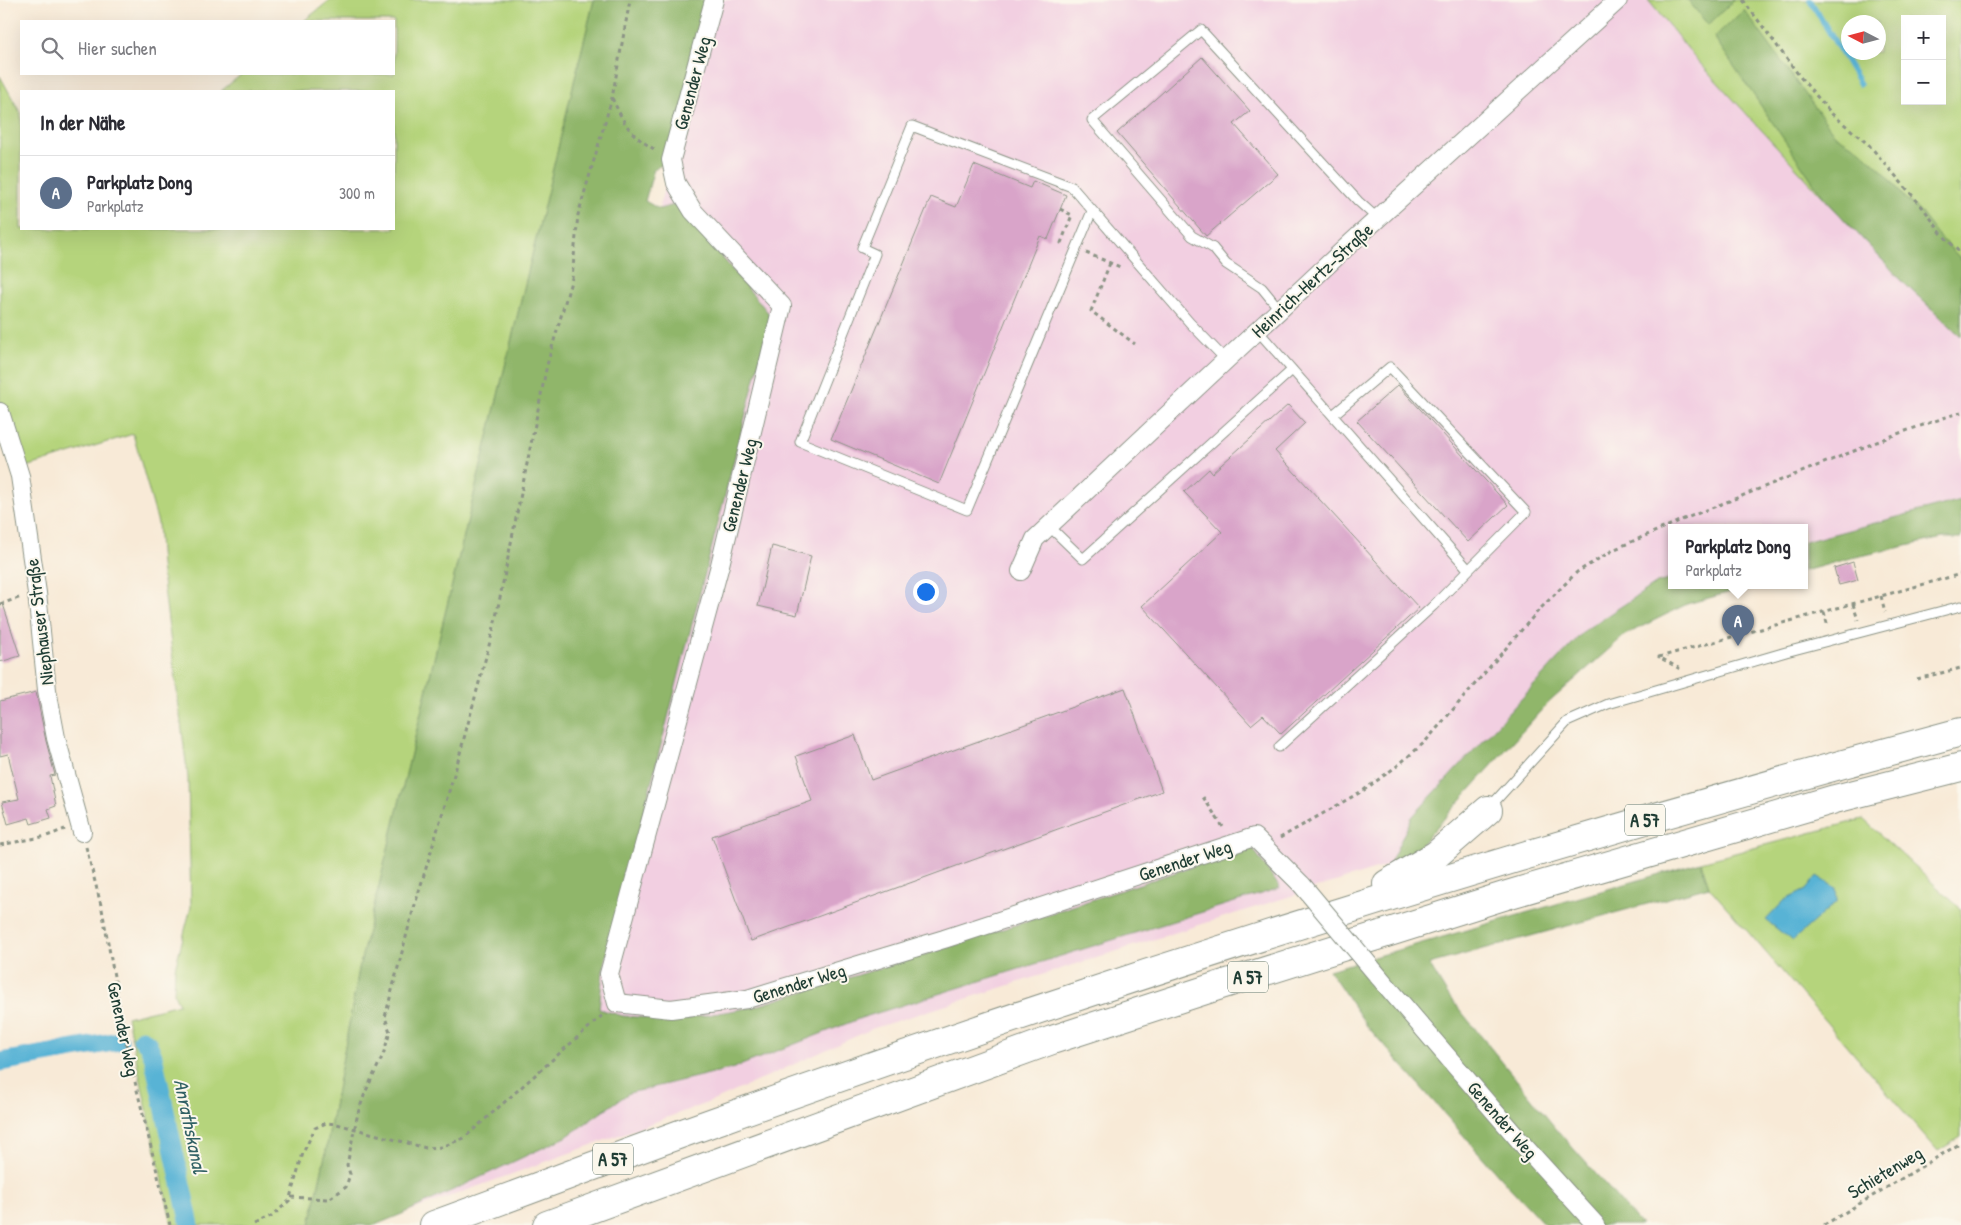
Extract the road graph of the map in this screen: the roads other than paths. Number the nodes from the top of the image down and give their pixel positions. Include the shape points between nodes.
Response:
1 (714, 0) edge
2 (1618, 0) edge
3 (1092, 211) junction
4 (1378, 219) junction
5 (1280, 310) junction
6 (1258, 331) junction
7 (1226, 360) junction
8 (1292, 370) junction
9 (0, 412) edge
10 (1334, 415) junction
11 (1049, 526) junction
12 (1468, 569) junction
13 (1021, 571) dead end
14 (1961, 606) edge
15 (1961, 732) edge
16 (1279, 748) dead end
17 (1961, 767) edge
18 (1488, 810) joint
19 (81, 828) road end
20 (1330, 915) junction
21 (434, 1225) edge
22 (546, 1225) edge
23 (1596, 1225) edge

1 - 23 street, Genender Weg, bridge via 671,160 676,183 692,211 782,306 720,565 609,974 617,1003 671,1009 747,999 944,940 1254,836 1302,885 1525,1147
2 - 4 street, Heinrich-Hertz-Straße
3 - 3 lane via 1072,187 912,126 862,248 875,254 800,442 967,510
3 - 7 lane
4 - 5 street, Heinrich-Hertz-Straße
4 - 5 lane via 1200,30 1092,120 1192,236 1214,248 1226,264 1262,288
5 - 6 street, Heinrich-Hertz-Straße
6 - 7 street, Heinrich-Hertz-Straße
6 - 8 lane
7 - 11 street, Heinrich-Hertz-Straße
8 - 10 lane
8 - 11 lane via 1083,559
9 - 19 street, Niephauser Straße via 20,476 46,690
10 - 12 lane
10 - 12 lane via 1390,367 1526,512
11 - 13 street, Heinrich-Hertz-Straße via 1035,539
12 - 16 lane via 1433,606
14 - 18 lane via 1608,704 1567,722
15 - 20 highway, A 57 via 1626,826
17 - 22 highway, A 57 via 1835,799 1507,895 1221,985 1052,1040
18 - 20 highway via 1436,855
20 - 21 highway, A 57 via 930,1046

